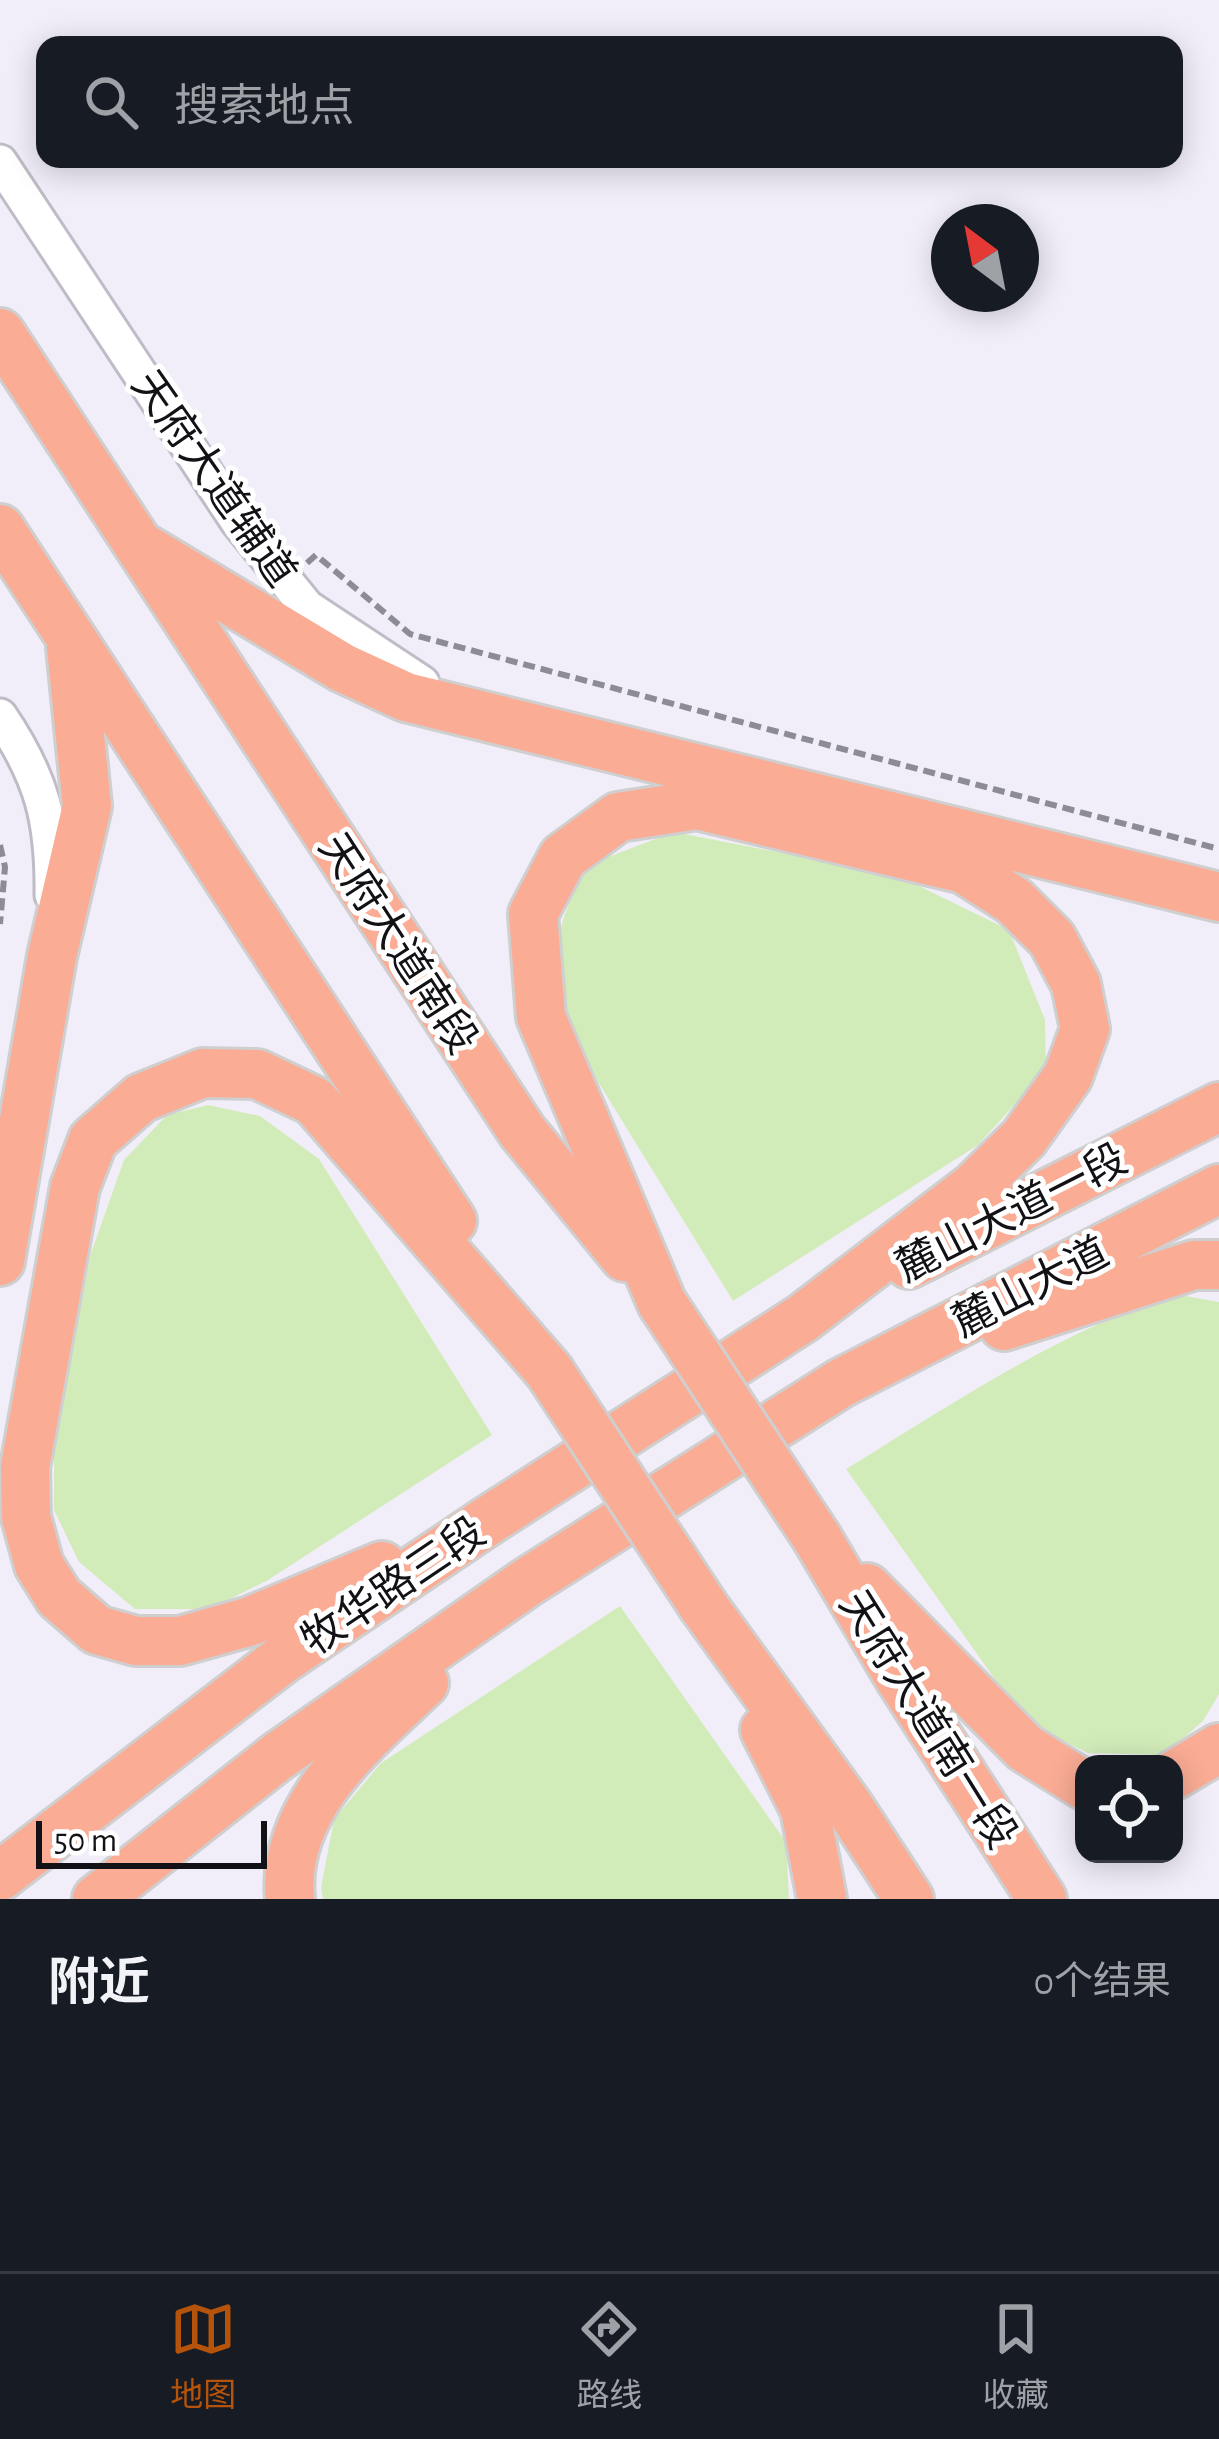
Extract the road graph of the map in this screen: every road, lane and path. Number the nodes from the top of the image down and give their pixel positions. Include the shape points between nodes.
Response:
1 (0, 162) edge
2 (0, 333) edge
3 (0, 530) edge
4 (142, 547) junction
5 (287, 582) junction
6 (70, 636) junction
7 (0, 716) edge
8 (500, 719) junction
9 (0, 845) edge
10 (1219, 849) edge
11 (1219, 897) edge
12 (0, 924) edge
13 (52, 956) junction
14 (1219, 1107) edge
15 (1219, 1189) edge
16 (0, 1261) edge
17 (1219, 1265) edge
18 (662, 1303) junction
19 (803, 1318) junction
20 (549, 1371) junction
21 (841, 1383) junction
22 (486, 1522) junction
23 (818, 1538) junction
24 (526, 1583) junction
25 (704, 1607) junction
26 (1219, 1748) edge
27 (1183, 1770) edge
28 (1075, 1780) edge
29 (849, 1808) junction
30 (0, 1876) edge
31 (97, 1899) edge
32 (290, 1899) edge
33 (823, 1899) edge
34 (876, 1899) edge
35 (909, 1899) edge
36 (1042, 1899) edge

1 - 5 street, 天府大道辅道 via 238,522
2 - 4 highway, 天府大道南段
3 - 6 highway
4 - 8 highway via 343,668 406,697
4 - 18 highway, 天府大道南段 via 522,1131
5 - 8 street, 天府大道辅道 via 308,607 410,677
5 - 10 path via 316,555 410,634
6 - 13 highway via 87,806
6 - 20 highway
7 - 13 street via 44,800 53,851
8 - 11 highway
9 - 12 path
13 - 16 highway
14 - 19 highway, 麓山大道一段
15 - 21 highway, 麓山大道
17 - 21 highway via 1094,1295
18 - 19 highway via 541,1017 533,914 563,857 618,817 698,805 964,869 1052,938 1076,984 1085,1029 1068,1076 1024,1138 974,1187
18 - 23 highway, 天府大道南段, bridge
19 - 22 highway, 牧华路三段
20 - 22 highway via 314,1101 257,1074 202,1072 141,1098 93,1140 75,1187 25,1467 26,1517 39,1565 59,1597 97,1630 180,1641 251,1621
20 - 25 highway, bridge
21 - 24 highway, 牧华路三段
22 - 30 highway, 牧华路三段 via 284,1658
23 - 28 highway via 1025,1748
23 - 36 highway, 天府大道南一段
24 - 31 highway, 牧华路三段 via 278,1756
24 - 32 highway via 349,1756 308,1810 287,1870
25 - 29 highway
25 - 33 highway via 805,1809
26 - 27 highway
29 - 34 highway
29 - 35 highway

